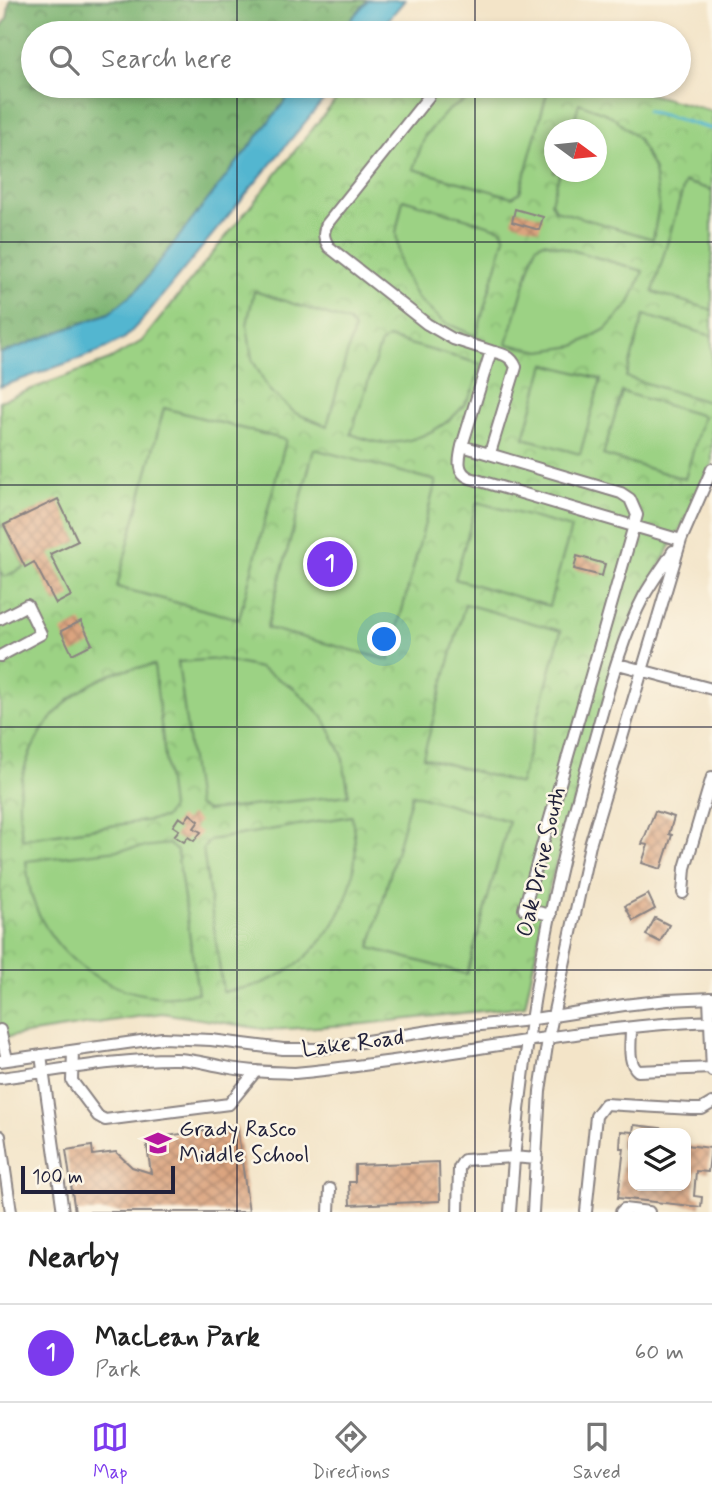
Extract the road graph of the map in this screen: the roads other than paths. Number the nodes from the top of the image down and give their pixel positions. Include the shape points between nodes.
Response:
1 (427, 98) edge
2 (491, 351) junction
3 (462, 446) junction
4 (490, 453) junction
5 (712, 469) edge
6 (633, 525) junction
7 (681, 540) junction
8 (0, 619) edge
9 (0, 656) edge
10 (618, 664) junction
11 (640, 670) junction
12 (712, 689) edge
13 (712, 777) edge
14 (683, 893) dead end
15 (551, 915) junction
16 (710, 998) edge
17 (552, 1016) junction
18 (530, 1019) junction
19 (711, 1021) edge
20 (631, 1029) junction
21 (0, 1030) edge
22 (548, 1039) junction
23 (526, 1042) junction
24 (307, 1048) junction
25 (73, 1051) junction
26 (41, 1055) junction
27 (3, 1060) edge
28 (72, 1069) junction
29 (712, 1069) edge
30 (256, 1071) junction
31 (44, 1072) junction
32 (305, 1073) junction
33 (0, 1078) edge
34 (712, 1103) edge
35 (0, 1136) edge
36 (513, 1157) junction
37 (537, 1159) junction
38 (330, 1189) dead end
39 (11, 1212) edge
40 (64, 1212) edge
41 (329, 1212) edge
42 (458, 1212) edge
43 (510, 1212) edge
44 (533, 1212) edge
45 (586, 1212) edge
46 (621, 1212) edge
47 (649, 1212) edge

1 - 2 street via 327,224 325,240 427,324 453,339
2 - 3 street
2 - 4 street via 513,359 516,367
3 - 4 street
3 - 6 street via 458,462 465,476
4 - 6 street via 621,493 635,507
5 - 7 street, Oak Drive South
6 - 7 street
6 - 15 street via 524,909
7 - 10 street, Oak Drive South via 645,596
7 - 11 street, Oak Drive South
8 - 9 street via 27,605 41,635
10 - 11 street
10 - 15 street, Oak Drive South via 557,876
11 - 12 street
11 - 17 street, Oak Drive South via 590,845
13 - 14 street via 685,868
15 - 18 street, Oak Drive South
16 - 17 street, Lake Road
16 - 19 street
17 - 18 street, Lake Road
17 - 22 street, Oak Drive South
18 - 23 street, Oak Drive South
18 - 24 street, Lake Road
19 - 20 street, Lake Road
19 - 29 street
20 - 22 street, Lake Road
20 - 29 street via 633,1068 644,1072
21 - 27 street
22 - 23 street, Lake Road
22 - 37 street, Oak Drive South
23 - 32 street, Lake Road
23 - 36 street, Oak Drive South
24 - 25 street, Lake Road via 162,1038
24 - 32 street
25 - 26 street, Lake Road
25 - 28 street
26 - 27 street, Lake Road
26 - 31 street
28 - 30 street, Lake Road via 173,1059
28 - 30 street via 72,1081 105,1120 229,1104
28 - 31 street, Lake Road
30 - 32 street, Lake Road
31 - 33 street, Lake Road
31 - 40 street
34 - 45 street via 692,1110 605,1104 596,1116
35 - 39 street
36 - 37 street
36 - 42 street via 460,1163
36 - 43 street, Oak Drive South
37 - 44 street, Oak Drive South
38 - 41 street
46 - 47 street

